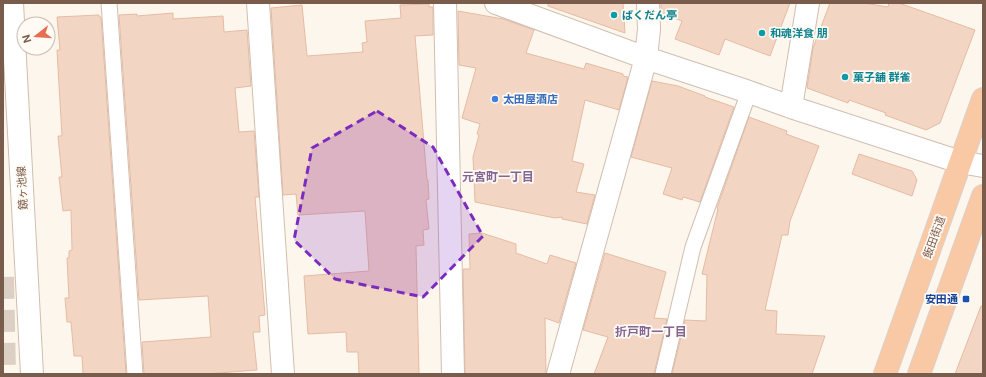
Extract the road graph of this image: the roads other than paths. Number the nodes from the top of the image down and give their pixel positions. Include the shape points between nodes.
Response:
1 (12, 3) edge
2 (109, 3) edge
3 (258, 3) edge
4 (445, 3) edge
5 (496, 3) edge
6 (648, 3) edge
7 (808, 3) edge
8 (646, 58) junction
9 (749, 92) junction
10 (983, 99) edge
11 (791, 107) junction
12 (960, 162) junction
13 (983, 166) edge
14 (983, 196) edge
15 (32, 374) edge
16 (136, 374) edge
17 (283, 374) edge
18 (453, 374) edge
19 (558, 374) edge
20 (663, 374) edge
21 (885, 374) edge
22 (919, 374) edge

1 - 15 street, 鏡ヶ池線
2 - 16 lane
3 - 17 street
4 - 18 street
5 - 8 street
6 - 8 street
7 - 11 street
8 - 9 street
8 - 19 street
9 - 11 street
9 - 20 lane via 693,247
10 - 12 highway, 飯田街道
11 - 12 street
12 - 13 street
12 - 21 highway, 飯田街道
14 - 22 highway

